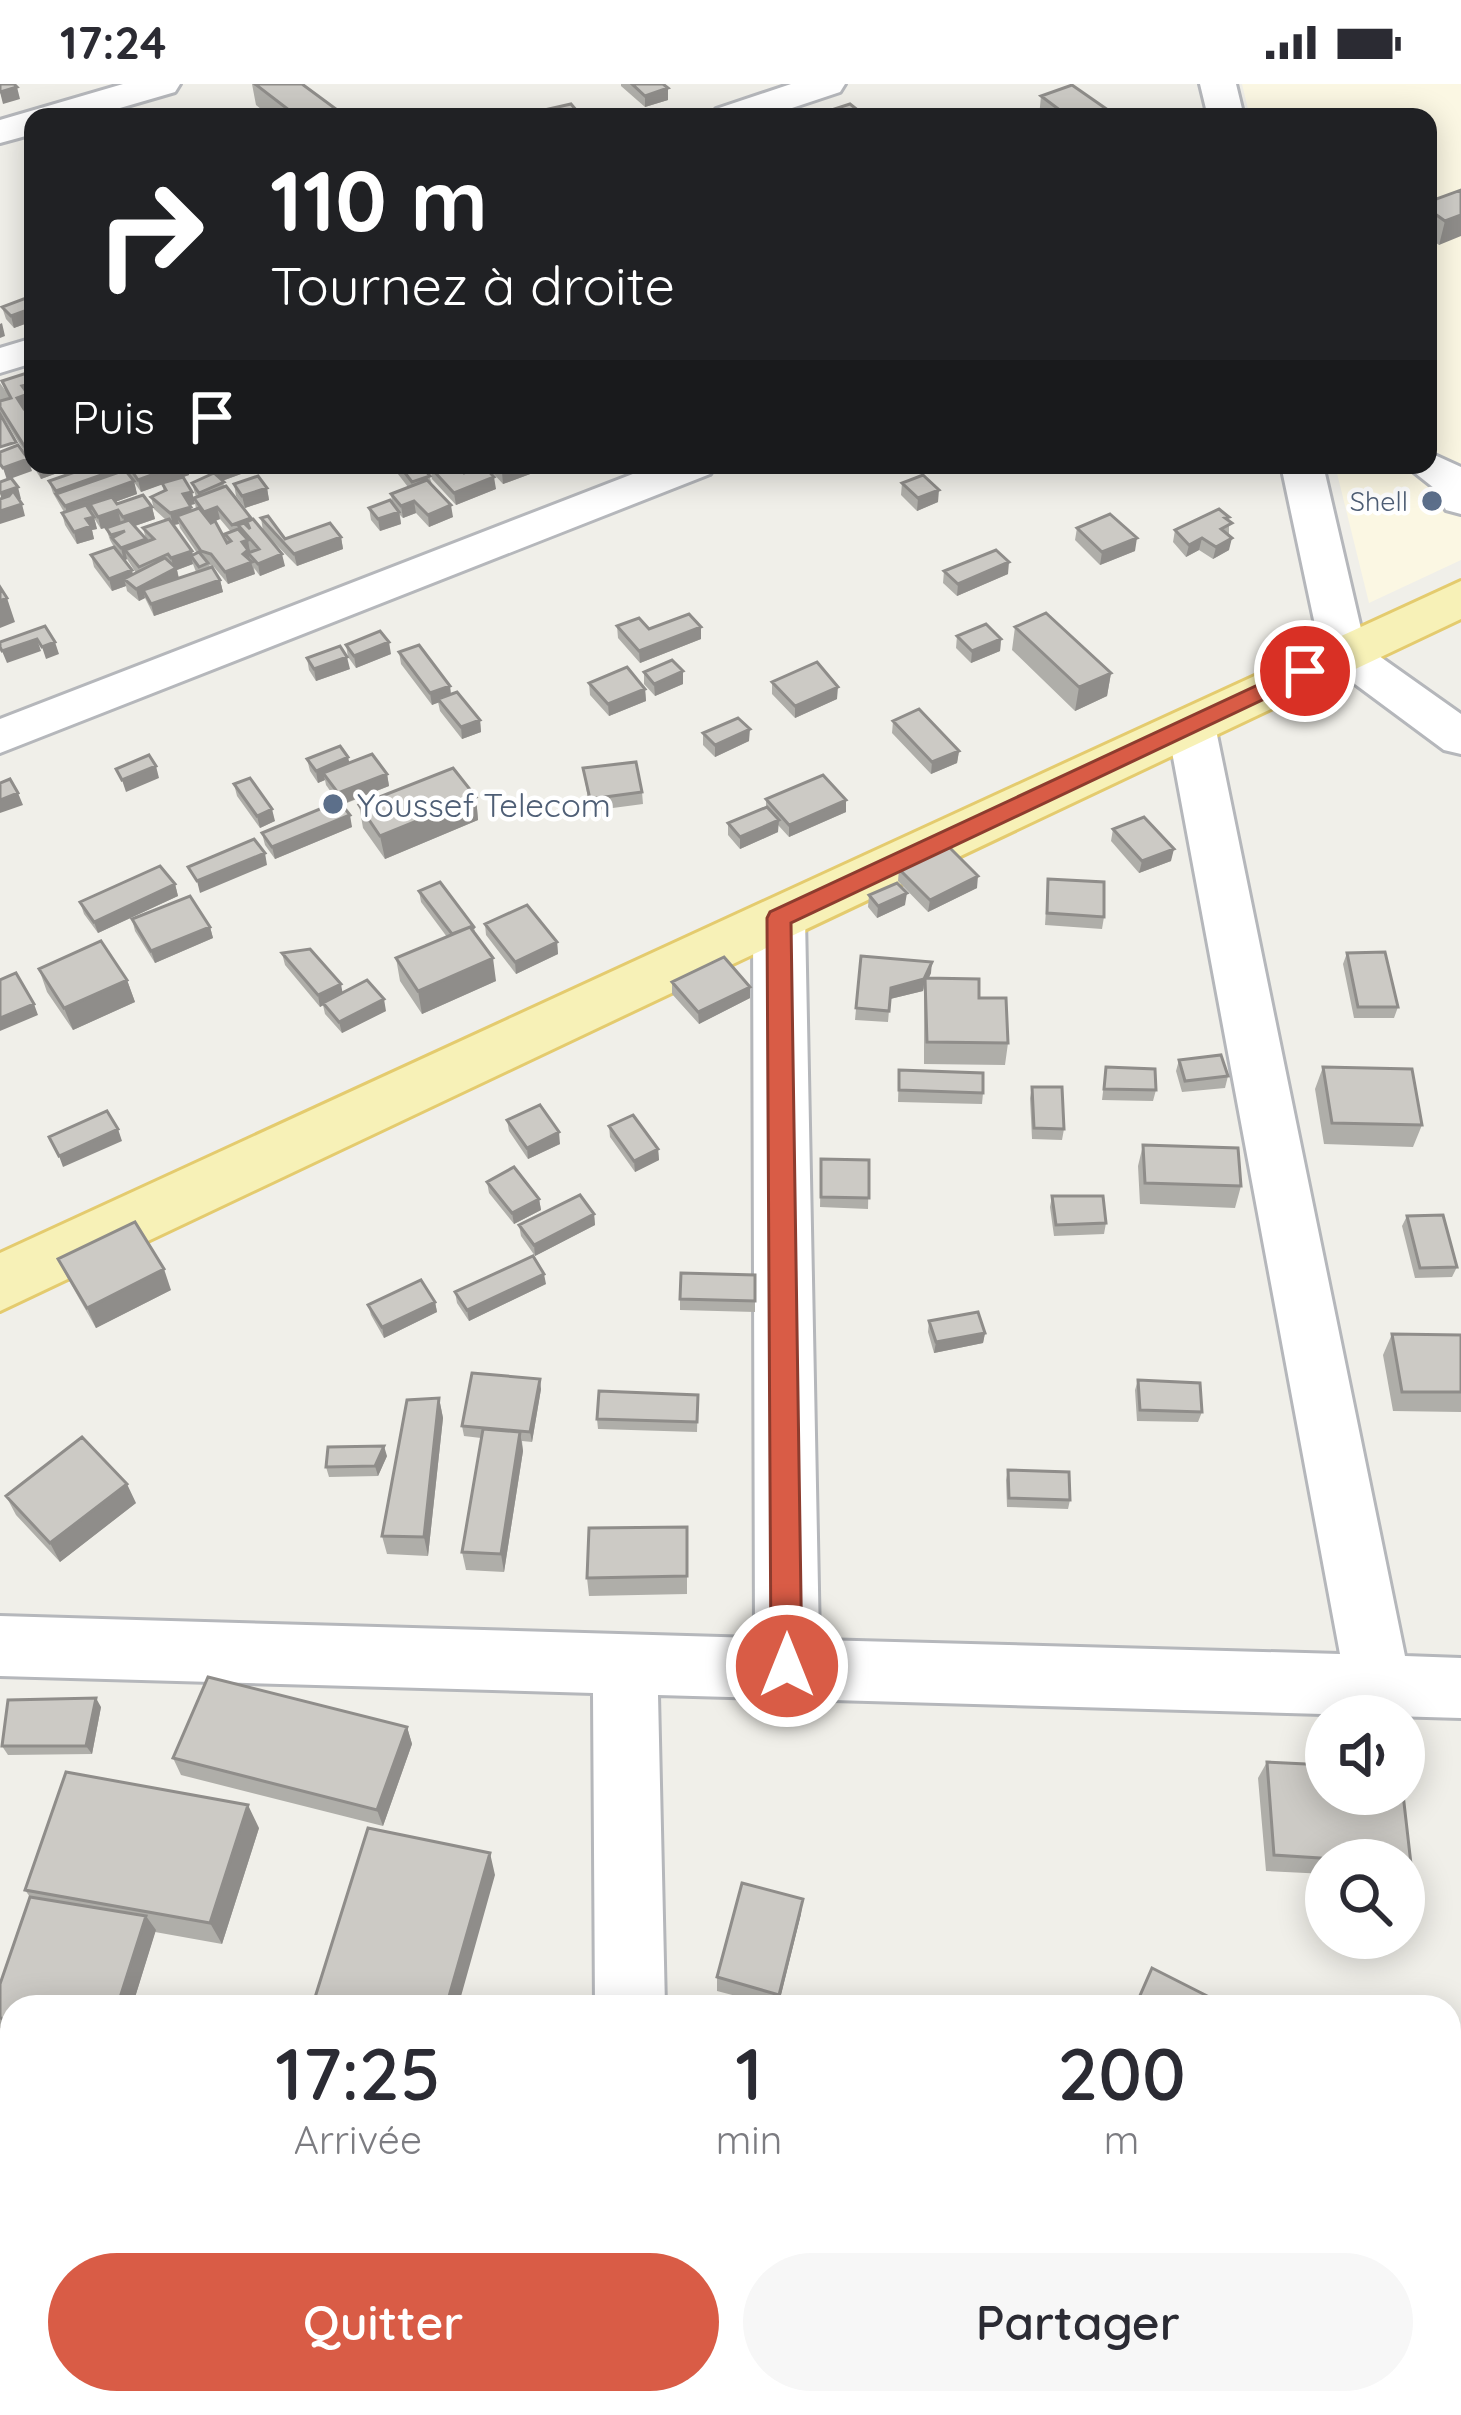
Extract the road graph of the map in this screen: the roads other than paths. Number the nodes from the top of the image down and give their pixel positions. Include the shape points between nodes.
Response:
1 (162, 84) edge
2 (827, 84) edge
3 (81, 108) edge
4 (756, 108) edge
5 (1437, 471) edge
6 (672, 474) edge
7 (1304, 474) edge
8 (1461, 500) edge
9 (1461, 598) edge
10 (1344, 653) junction
11 (1191, 725) junction
12 (0, 737) edge
13 (1461, 738) edge
14 (779, 918) junction
15 (0, 1283) edge
16 (0, 1646) edge
17 (626, 1662) junction
18 (787, 1666) junction
19 (1378, 1685) junction
20 (1461, 1688) edge
21 (629, 1995) edge

1 - 3 street
2 - 4 street
5 - 8 street
6 - 12 street
7 - 10 street
9 - 10 main road
10 - 11 main road
10 - 13 street
11 - 14 main road
11 - 19 street
14 - 15 main road
14 - 18 street
16 - 17 street
17 - 18 street
17 - 21 street
18 - 19 street
19 - 20 street

